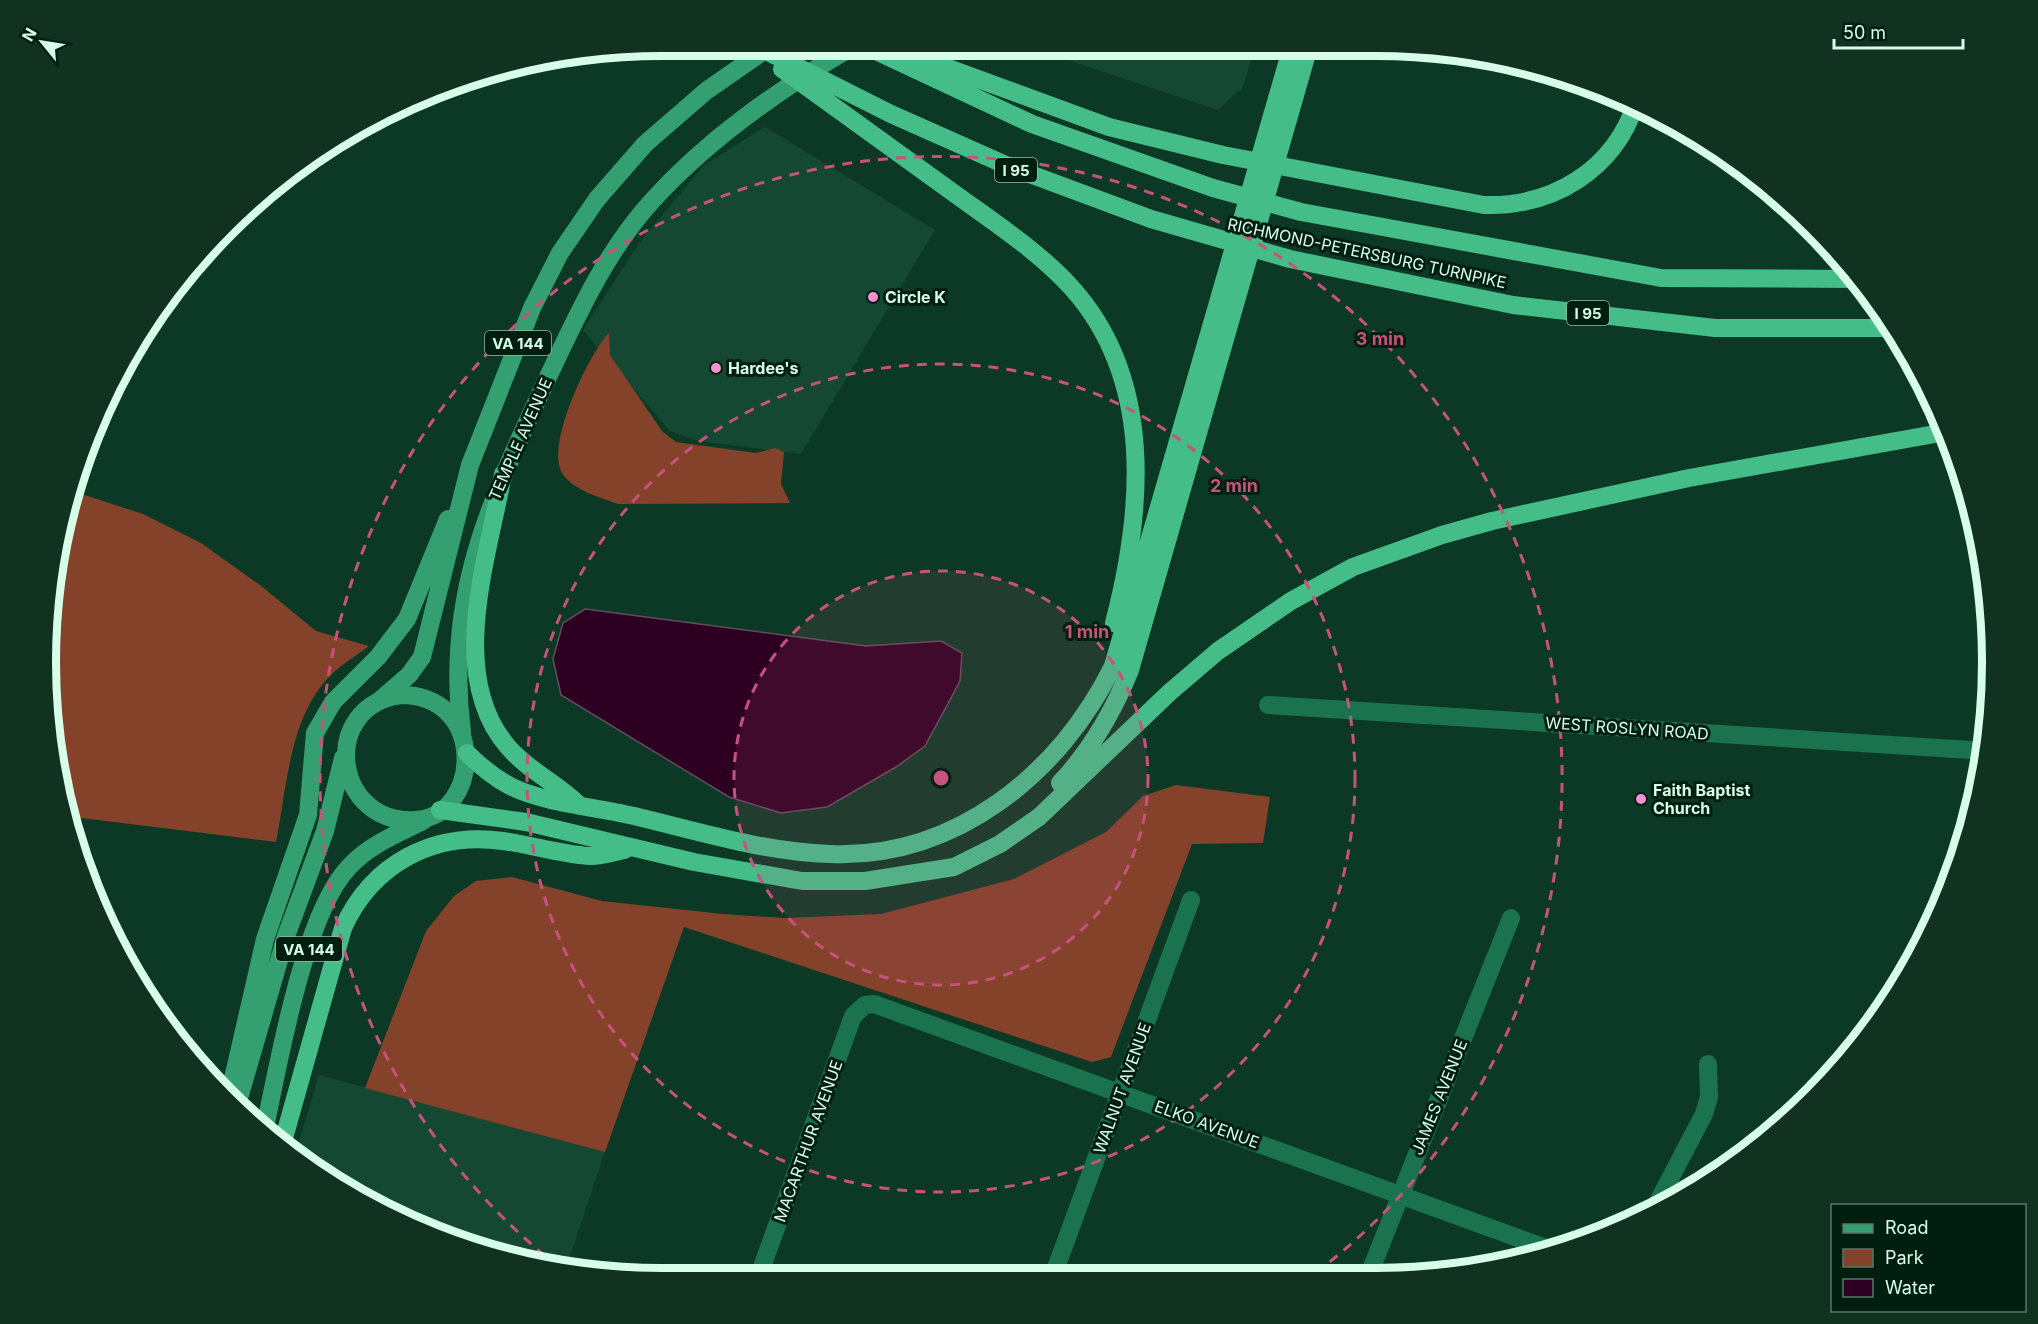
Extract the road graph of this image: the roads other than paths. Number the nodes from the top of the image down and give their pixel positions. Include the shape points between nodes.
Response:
1 (756, 56) edge
2 (765, 56) edge
3 (776, 56) edge
4 (837, 56) edge
5 (903, 56) edge
6 (905, 56) edge
7 (1290, 56) edge
8 (1306, 56) edge
9 (1632, 113) edge
10 (1846, 279) edge
11 (1882, 328) edge
12 (1937, 434) edge
13 (470, 465) junction
14 (503, 474) junction
15 (380, 701) junction
16 (1268, 705) dead end
17 (462, 732) junction
18 (1069, 736) junction
19 (348, 739) junction
20 (1975, 751) edge
21 (466, 753) junction
22 (579, 804) junction
23 (435, 814) junction
24 (633, 848) junction
25 (896, 877) junction
26 (1191, 900) dead end
27 (1511, 918) dead end
28 (859, 1008) joint
29 (1708, 1064) dead end
30 (231, 1089) edge
31 (1121, 1092) junction
32 (239, 1097) edge
33 (266, 1122) edge
34 (284, 1136) edge
35 (1400, 1195) junction
36 (1660, 1197) edge
37 (1540, 1246) edge
38 (762, 1268) edge
39 (1056, 1268) edge
40 (1372, 1268) edge

1 - 13 main road, TEMPLE AVENUE / VA 144 via 706,91 645,144 575,228 532,308
2 - 18 highway via 1046,263 1087,307 1112,350 1130,404 1137,455 1132,536 1110,641
3 - 11 highway, RICHMOND-PETERSBURG TURNPIKE / I 95 via 951,143 1073,192 1200,235 1290,259 1537,307 1715,328
4 - 14 main road, TEMPLE AVENUE / VA 144 via 799,78 725,132 670,181 634,222 587,295
5 - 10 highway, RICHMOND-PETERSBURG TURNPIKE via 1032,124 1213,188 1301,212 1661,278
6 - 9 highway via 1068,114 1223,155 1461,202 1504,206 1552,194 1590,172 1624,131
7 - 18 highway via 1120,645 1103,686
8 - 25 highway via 1133,660 1119,697 1074,767 1041,801 990,837
12 - 25 highway via 1689,478 1492,521 1353,567 1292,601 1218,651 1020,831 954,867
13 - 15 main road, TEMPLE AVENUE / VA 144 via 424,650 413,671
13 - 30 main road via 407,619 378,657 333,702 315,733 308,815 265,939
14 - 17 main road, TEMPLE AVENUE / VA 144 via 478,540 461,615 457,682
14 - 22 highway via 475,627 479,694 507,746
15 - 17 main road via 401,695 424,698 449,713
15 - 19 main road, VA 144 via 360,717
16 - 20 street, WEST ROSLYN ROAD
17 - 21 main road, VA 144
18 - 22 highway via 1033,777 982,814 925,840 864,853 832,854 770,846
19 - 23 main road via 346,766 352,785 365,802 403,820
19 - 32 main road, VA 144 via 325,831 286,936
21 - 22 highway via 512,787
21 - 23 main road, VA 144 via 460,785
23 - 24 highway via 525,822
23 - 33 main road, VA 144 via 363,854 333,888 300,978
24 - 25 highway via 802,881 833,883
24 - 34 highway via 591,856 503,841 461,839 417,851 385,870 360,897 343,928
26 - 31 street, WALNUT AVENUE
27 - 35 street, JAMES AVENUE
28 - 31 street, ELKO AVENUE via 874,1004
28 - 38 street, MACARTHUR AVENUE
29 - 36 street via 1709,1097 1704,1114
31 - 35 street, ELKO AVENUE
31 - 39 street, WALNUT AVENUE
35 - 37 street, ELKO AVENUE
35 - 40 street, JAMES AVENUE

